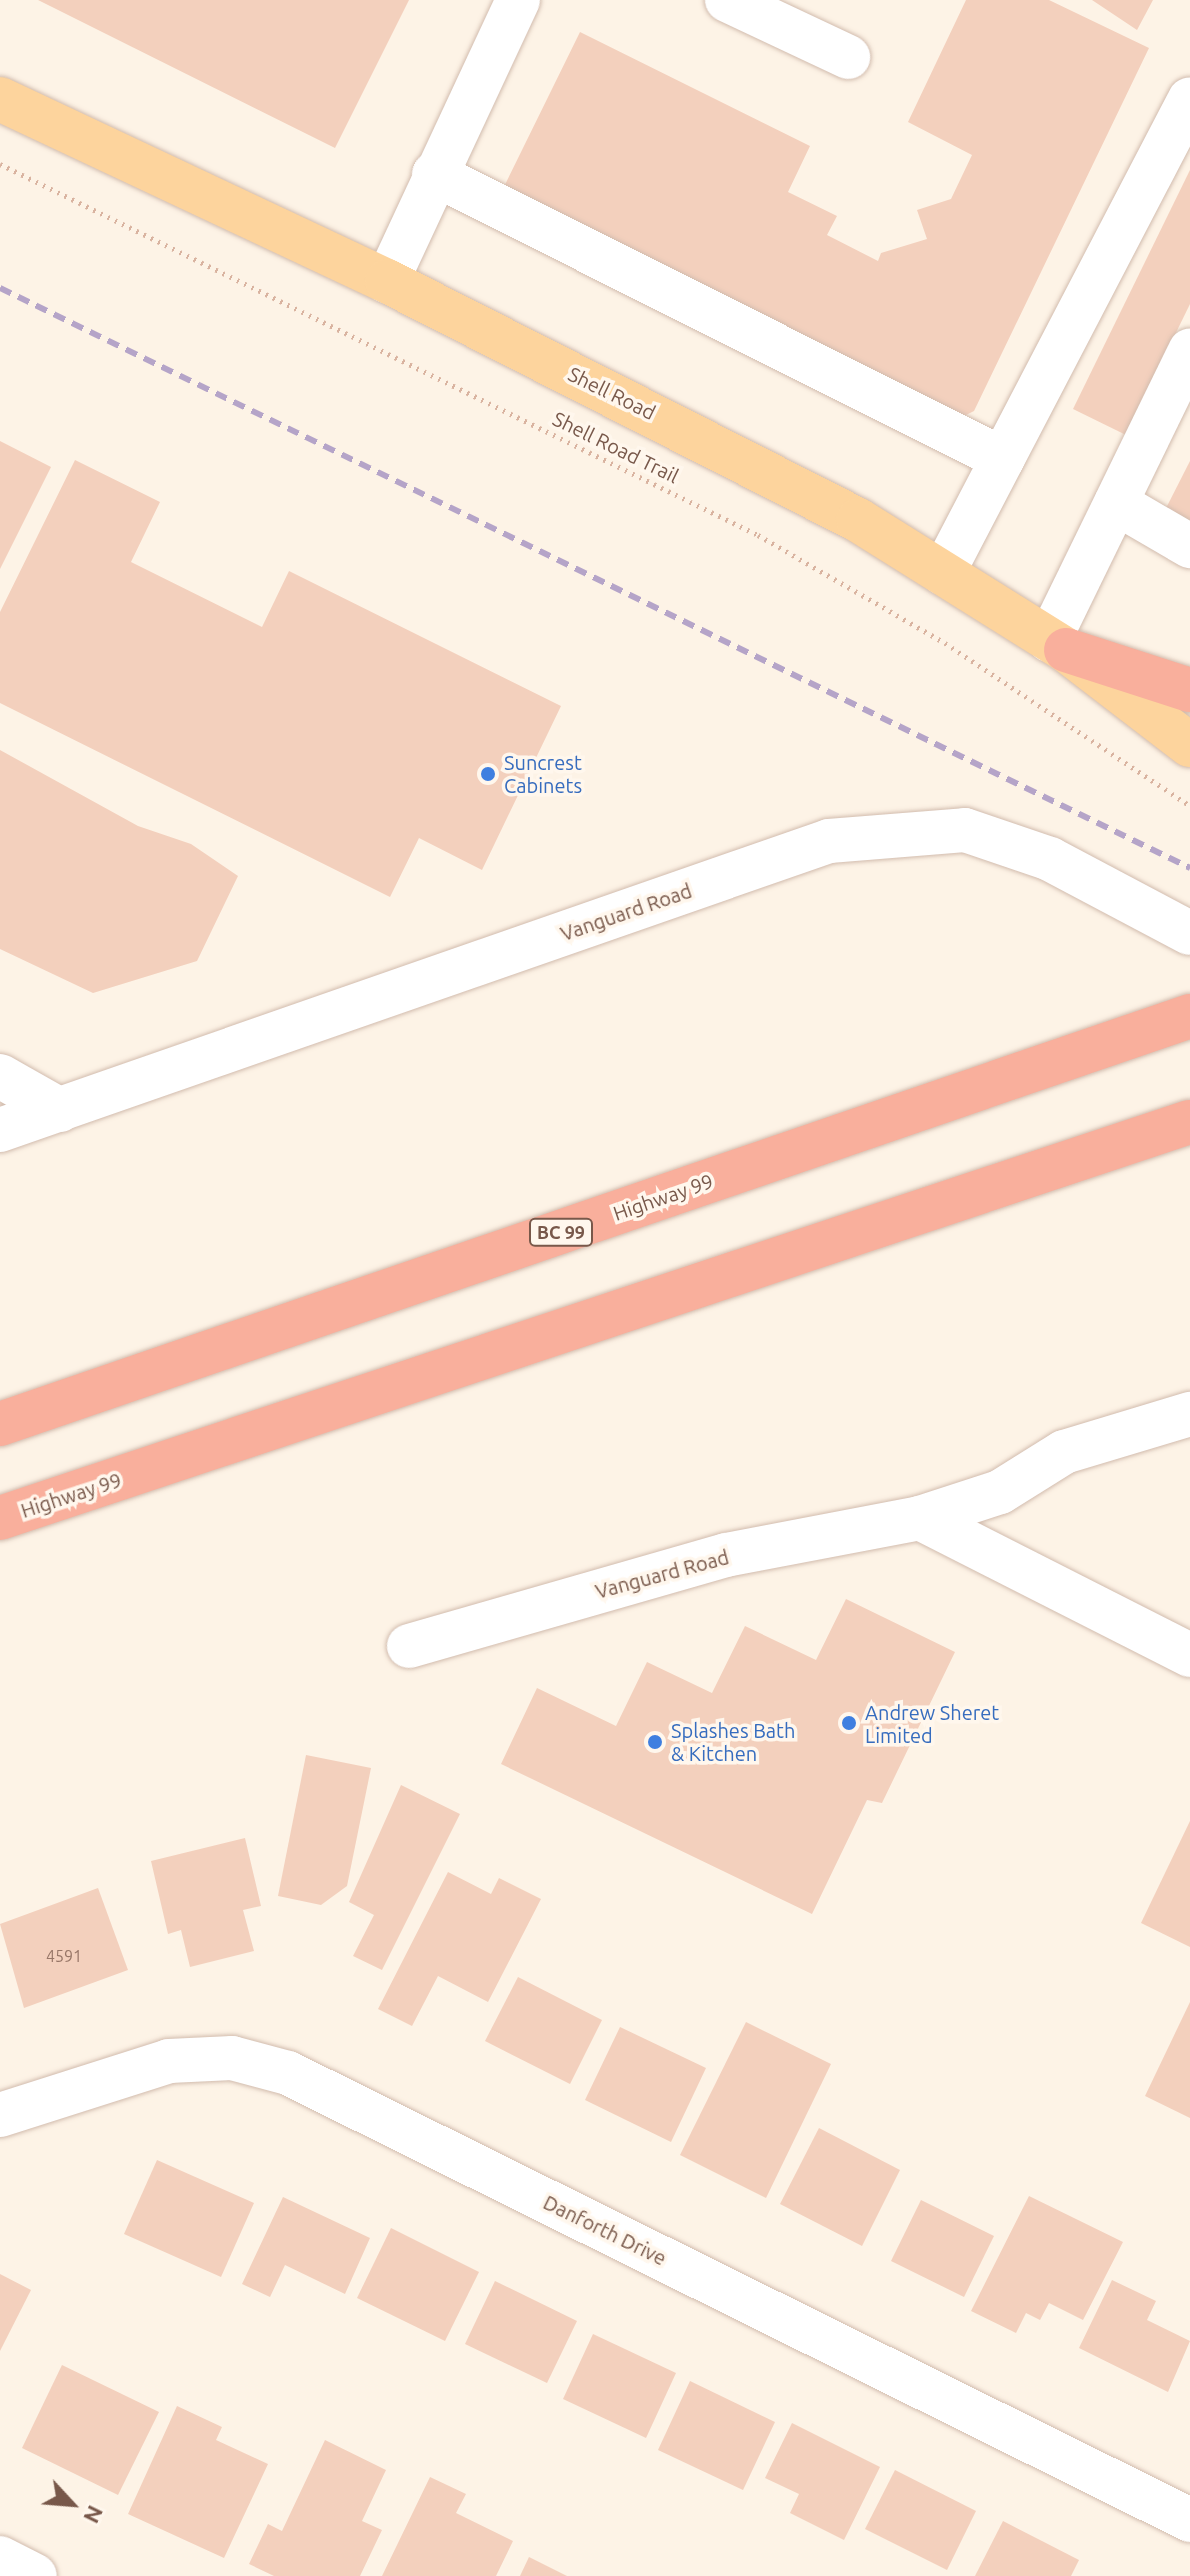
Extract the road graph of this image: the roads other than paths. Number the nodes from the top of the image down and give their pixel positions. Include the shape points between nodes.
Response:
1 (518, 0) edge
2 (727, 0) edge
3 (848, 57) dead end
4 (0, 99) edge
5 (1190, 99) edge
6 (434, 174) junction
7 (387, 281) junction
8 (1190, 351) edge
9 (1174, 433) dead end
10 (1003, 459) junction
11 (1119, 497) junction
12 (1190, 546) edge
13 (943, 573) junction
14 (1058, 645) junction
15 (1190, 690) edge
16 (1190, 745) edge
17 (1190, 933) edge
18 (1190, 1016) edge
19 (0, 1076) edge
20 (60, 1110) junction
21 (1190, 1122) edge
22 (0, 1130) edge
23 (409, 1384) junction
24 (1190, 1414) edge
25 (0, 1424) edge
26 (0, 1518) edge
27 (920, 1518) junction
28 (0, 1538) edge
29 (409, 1646) dead end
30 (1190, 1655) edge
31 (0, 2115) edge
32 (1190, 2520) edge
33 (0, 2558) edge
34 (35, 2576) edge

1 - 6 street
2 - 3 street
4 - 7 main road, Shell Road
5 - 10 street
6 - 7 street
6 - 10 street
7 - 13 main road, Shell Road via 744,459
8 - 11 street
9 - 11 street via 1154,477
10 - 13 street
11 - 12 street
11 - 14 street
13 - 14 main road, Shell Road
14 - 15 highway
14 - 16 main road, Shell Road
17 - 20 street, Vanguard Road via 1050,859 965,830 829,841
18 - 25 highway, Highway 99 / BC 99
19 - 20 street
20 - 22 street, Vanguard Road
21 - 23 highway, Highway 99
23 - 26 highway, Highway 99
23 - 28 highway
24 - 27 street, Vanguard Road via 1064,1452 1000,1492
27 - 29 street, Vanguard Road via 726,1555
27 - 30 street
31 - 32 street, Danforth Drive via 169,2061 232,2058 288,2073
33 - 34 street

